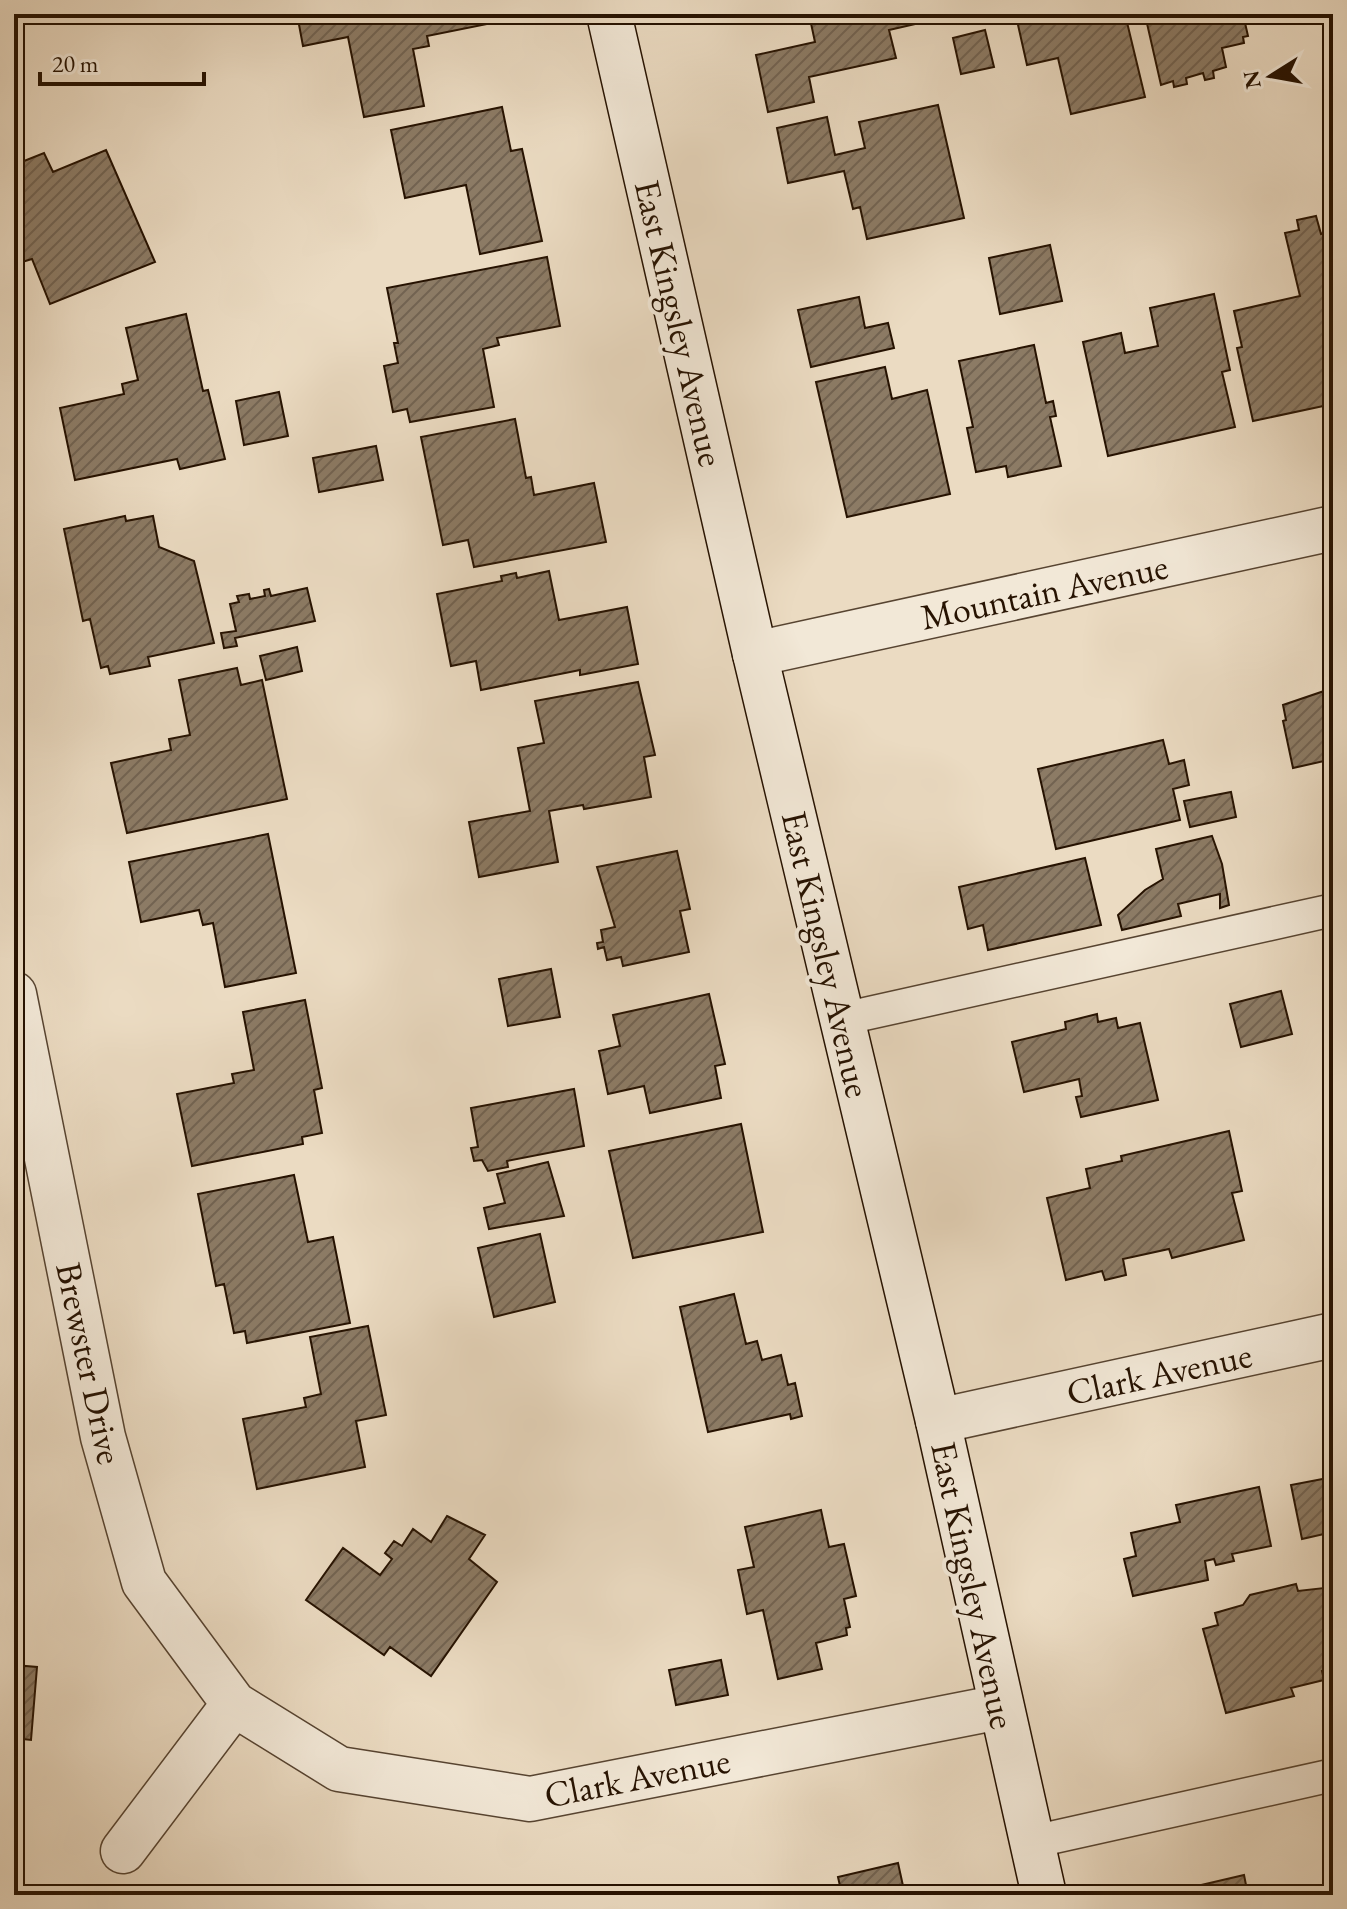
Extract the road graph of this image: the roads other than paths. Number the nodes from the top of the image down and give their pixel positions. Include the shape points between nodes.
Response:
1 (609, 14) edge
2 (1333, 528) edge
3 (755, 654) junction
4 (1333, 910) edge
5 (14, 994) edge
6 (842, 1019) junction
7 (1333, 1335) edge
8 (938, 1421) junction
9 (234, 1704) junction
10 (1000, 1707) junction
11 (1333, 1775) edge
12 (1032, 1842) junction
13 (123, 1851) dead end
14 (1044, 1895) edge

1 - 3 street, East Kingsley Avenue
2 - 3 street, Mountain Avenue
3 - 6 street, East Kingsley Avenue
4 - 6 lane
5 - 9 street, Brewster Drive via 103,1437 144,1582
6 - 8 street, East Kingsley Avenue
7 - 8 street, Clark Avenue
8 - 10 street, East Kingsley Avenue
9 - 10 street, Clark Avenue via 339,1769 530,1799
9 - 13 street
10 - 12 street, East Kingsley Avenue
11 - 12 lane
12 - 14 street, East Kingsley Avenue

